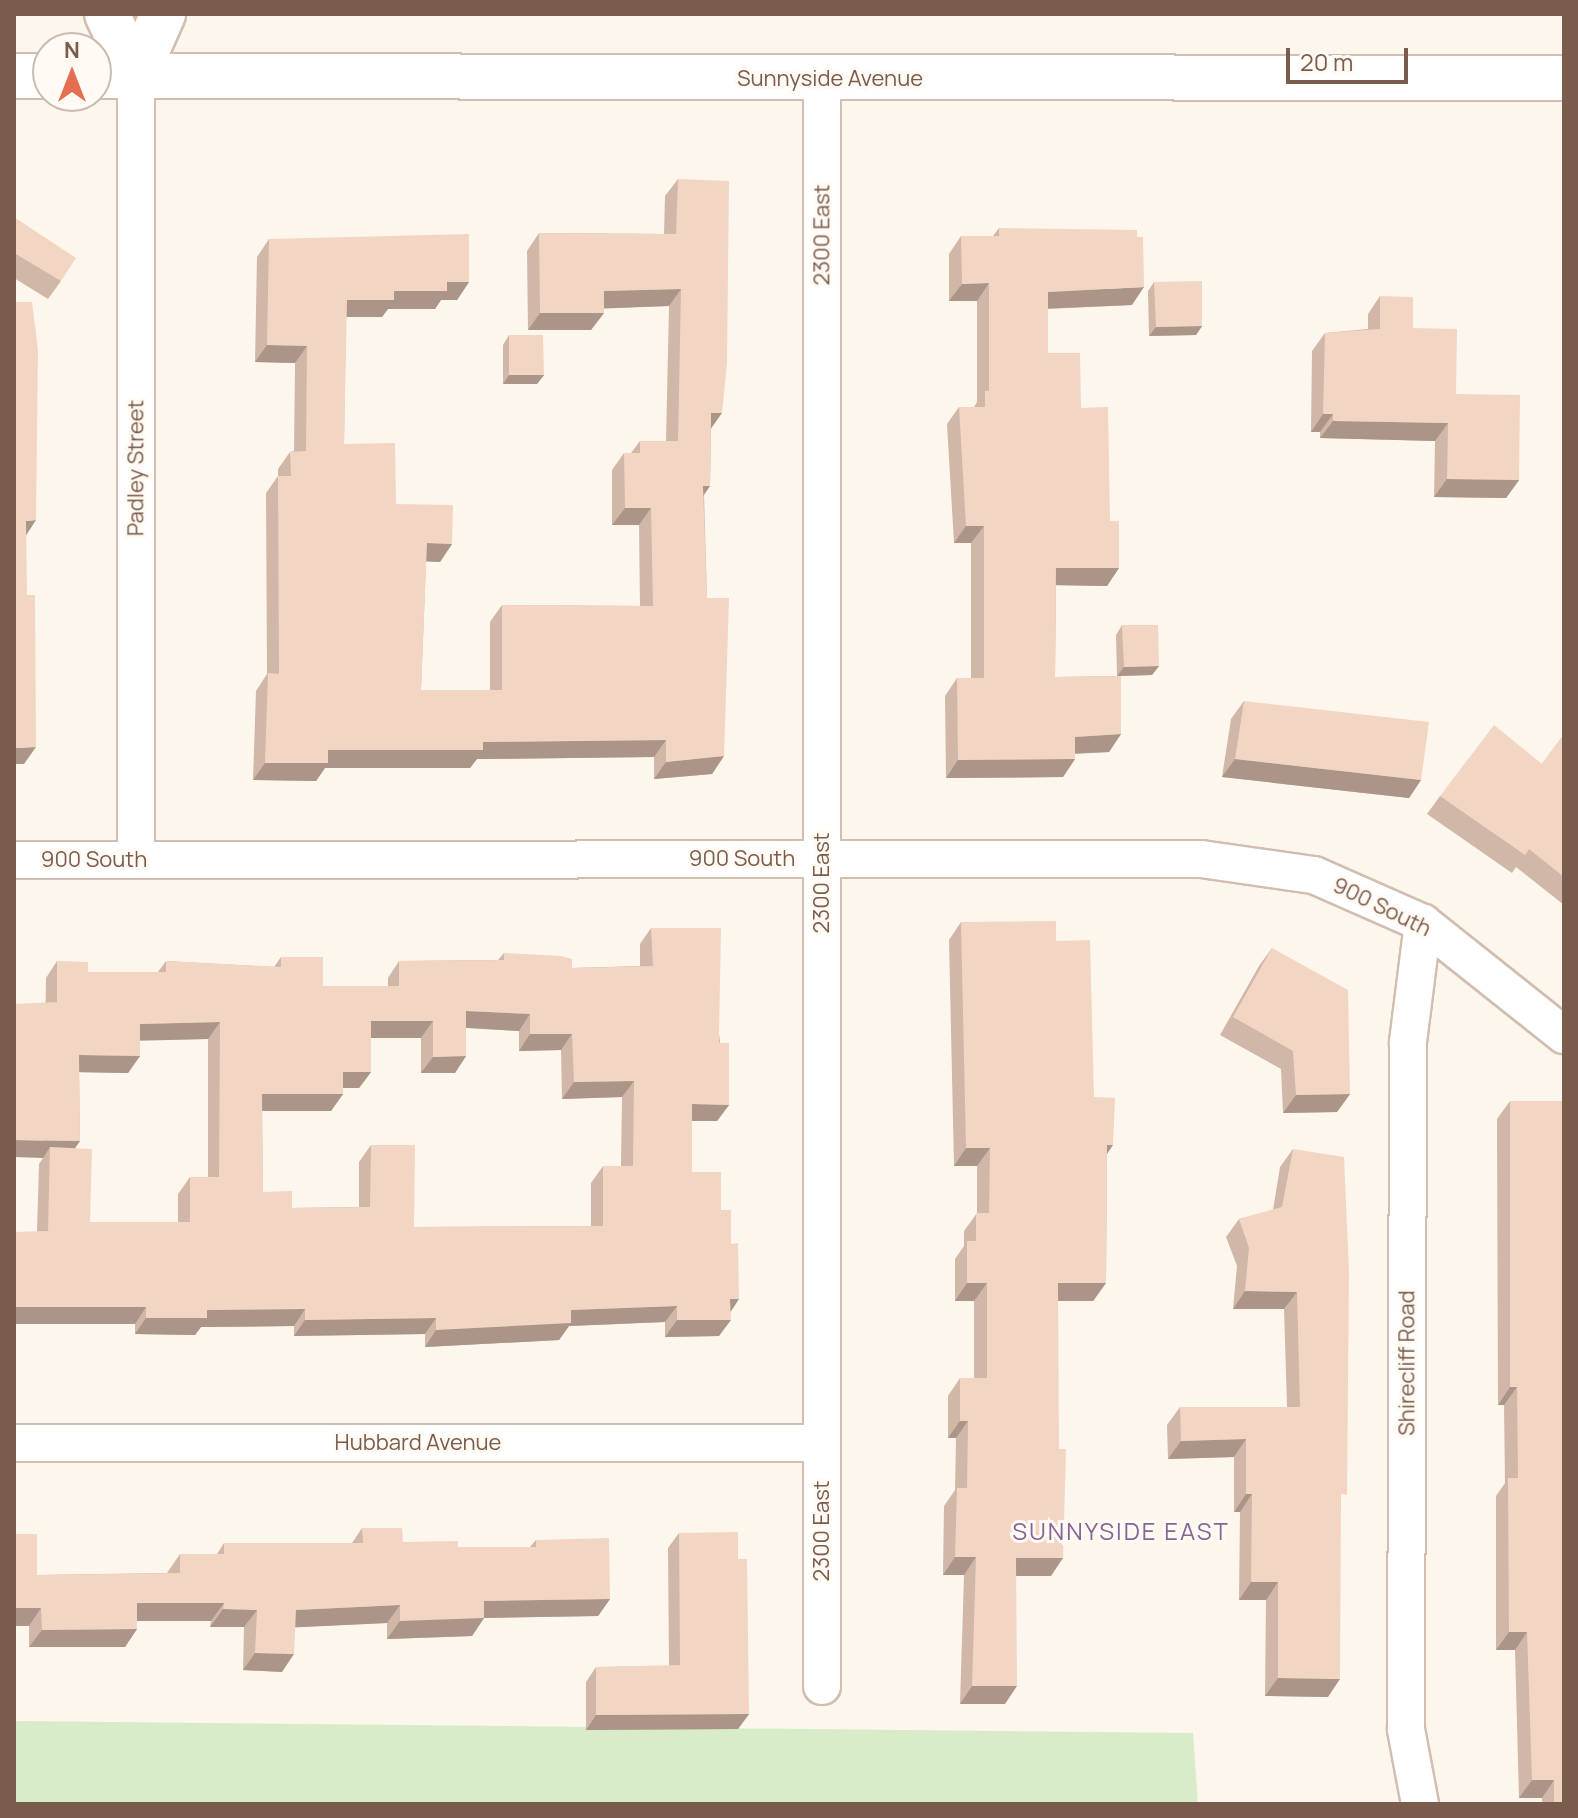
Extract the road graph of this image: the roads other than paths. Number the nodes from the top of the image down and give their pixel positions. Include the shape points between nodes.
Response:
1 (107, 14) edge
2 (163, 14) edge
3 (116, 76) edge
4 (1564, 78) edge
5 (822, 79) junction
6 (14, 860) edge
7 (136, 860) junction
8 (822, 860) junction
9 (1423, 923) junction
10 (1564, 1035) edge
11 (14, 1443) edge
12 (822, 1443) junction
13 (822, 1686) dead end
14 (1420, 1804) edge

1 - 3 main road
2 - 3 main road
3 - 5 main road, Sunnyside Avenue
3 - 7 street, Padley Street
4 - 5 main road, Sunnyside Avenue
5 - 8 street, 2300 East
6 - 7 street, 900 South
7 - 8 street, 900 South
8 - 9 street, 900 South via 1201,859 1314,875
8 - 12 street, 2300 East
9 - 10 street, 900 South
9 - 14 street, Shirecliff Road via 1408,1042 1406,1729
11 - 12 street, Hubbard Avenue
12 - 13 street, 2300 East

